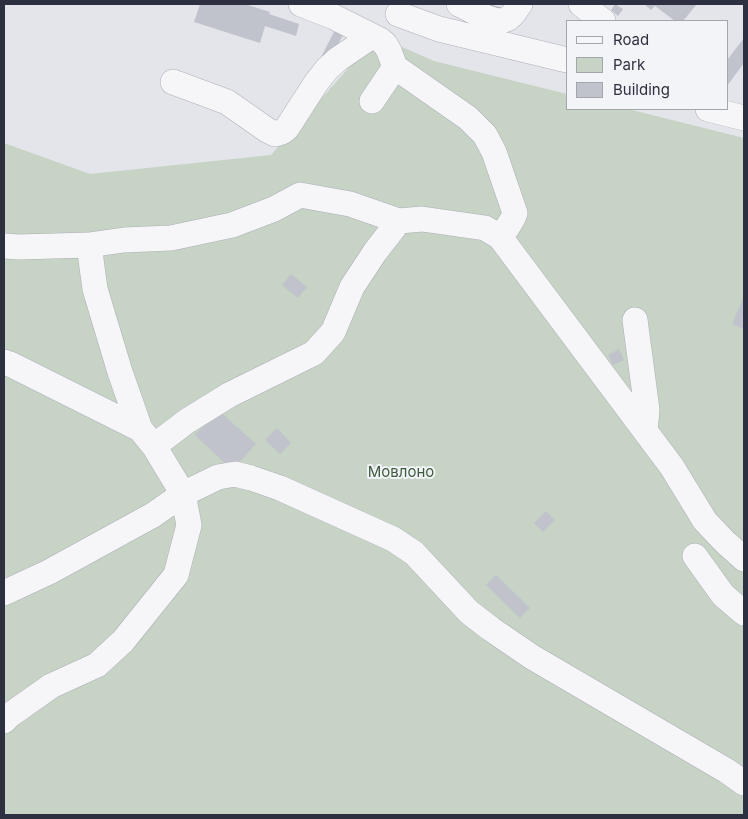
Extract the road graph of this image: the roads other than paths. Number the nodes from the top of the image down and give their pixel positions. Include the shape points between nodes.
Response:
1 (302, 4) edge
2 (459, 4) edge
3 (520, 4) edge
4 (582, 4) edge
5 (401, 9) edge
6 (603, 20) edge
7 (376, 38) junction
8 (566, 60) edge
9 (395, 67) junction
10 (173, 82) dead end
11 (372, 101) dead end
12 (712, 110) edge
13 (744, 118) edge
14 (399, 221) junction
15 (500, 237) junction
16 (89, 245) junction
17 (4, 246) edge
18 (635, 320) dead end
19 (4, 362) edge
20 (645, 431) junction
21 (147, 438) junction
22 (183, 494) junction
23 (695, 556) dead end
24 (744, 559) edge
25 (4, 593) edge
26 (744, 613) edge
27 (4, 721) edge
28 (744, 783) edge

1 - 7 street
2 - 3 street via 500,21 507,19
4 - 6 street
5 - 7 street
5 - 8 street via 439,29
7 - 9 street via 385,44
7 - 10 street via 338,59 327,69 287,128 275,134 227,102
9 - 11 street
9 - 15 street via 468,118 485,135 515,213
12 - 13 street
14 - 15 street via 422,219 485,228
14 - 16 street via 350,204 300,195 232,225 171,238
14 - 21 street via 352,287 333,332 314,353 229,395 187,421
15 - 20 street
16 - 17 street
16 - 21 street via 95,289 120,372
18 - 20 street via 647,410
19 - 21 street
20 - 24 street via 705,521
21 - 22 street
22 - 25 street via 153,515
22 - 27 street via 189,525 176,575 123,641 97,664 51,686
22 - 28 street via 218,477 234,474 280,488 393,539 414,553 469,612 491,629 532,657
23 - 26 street via 723,595

